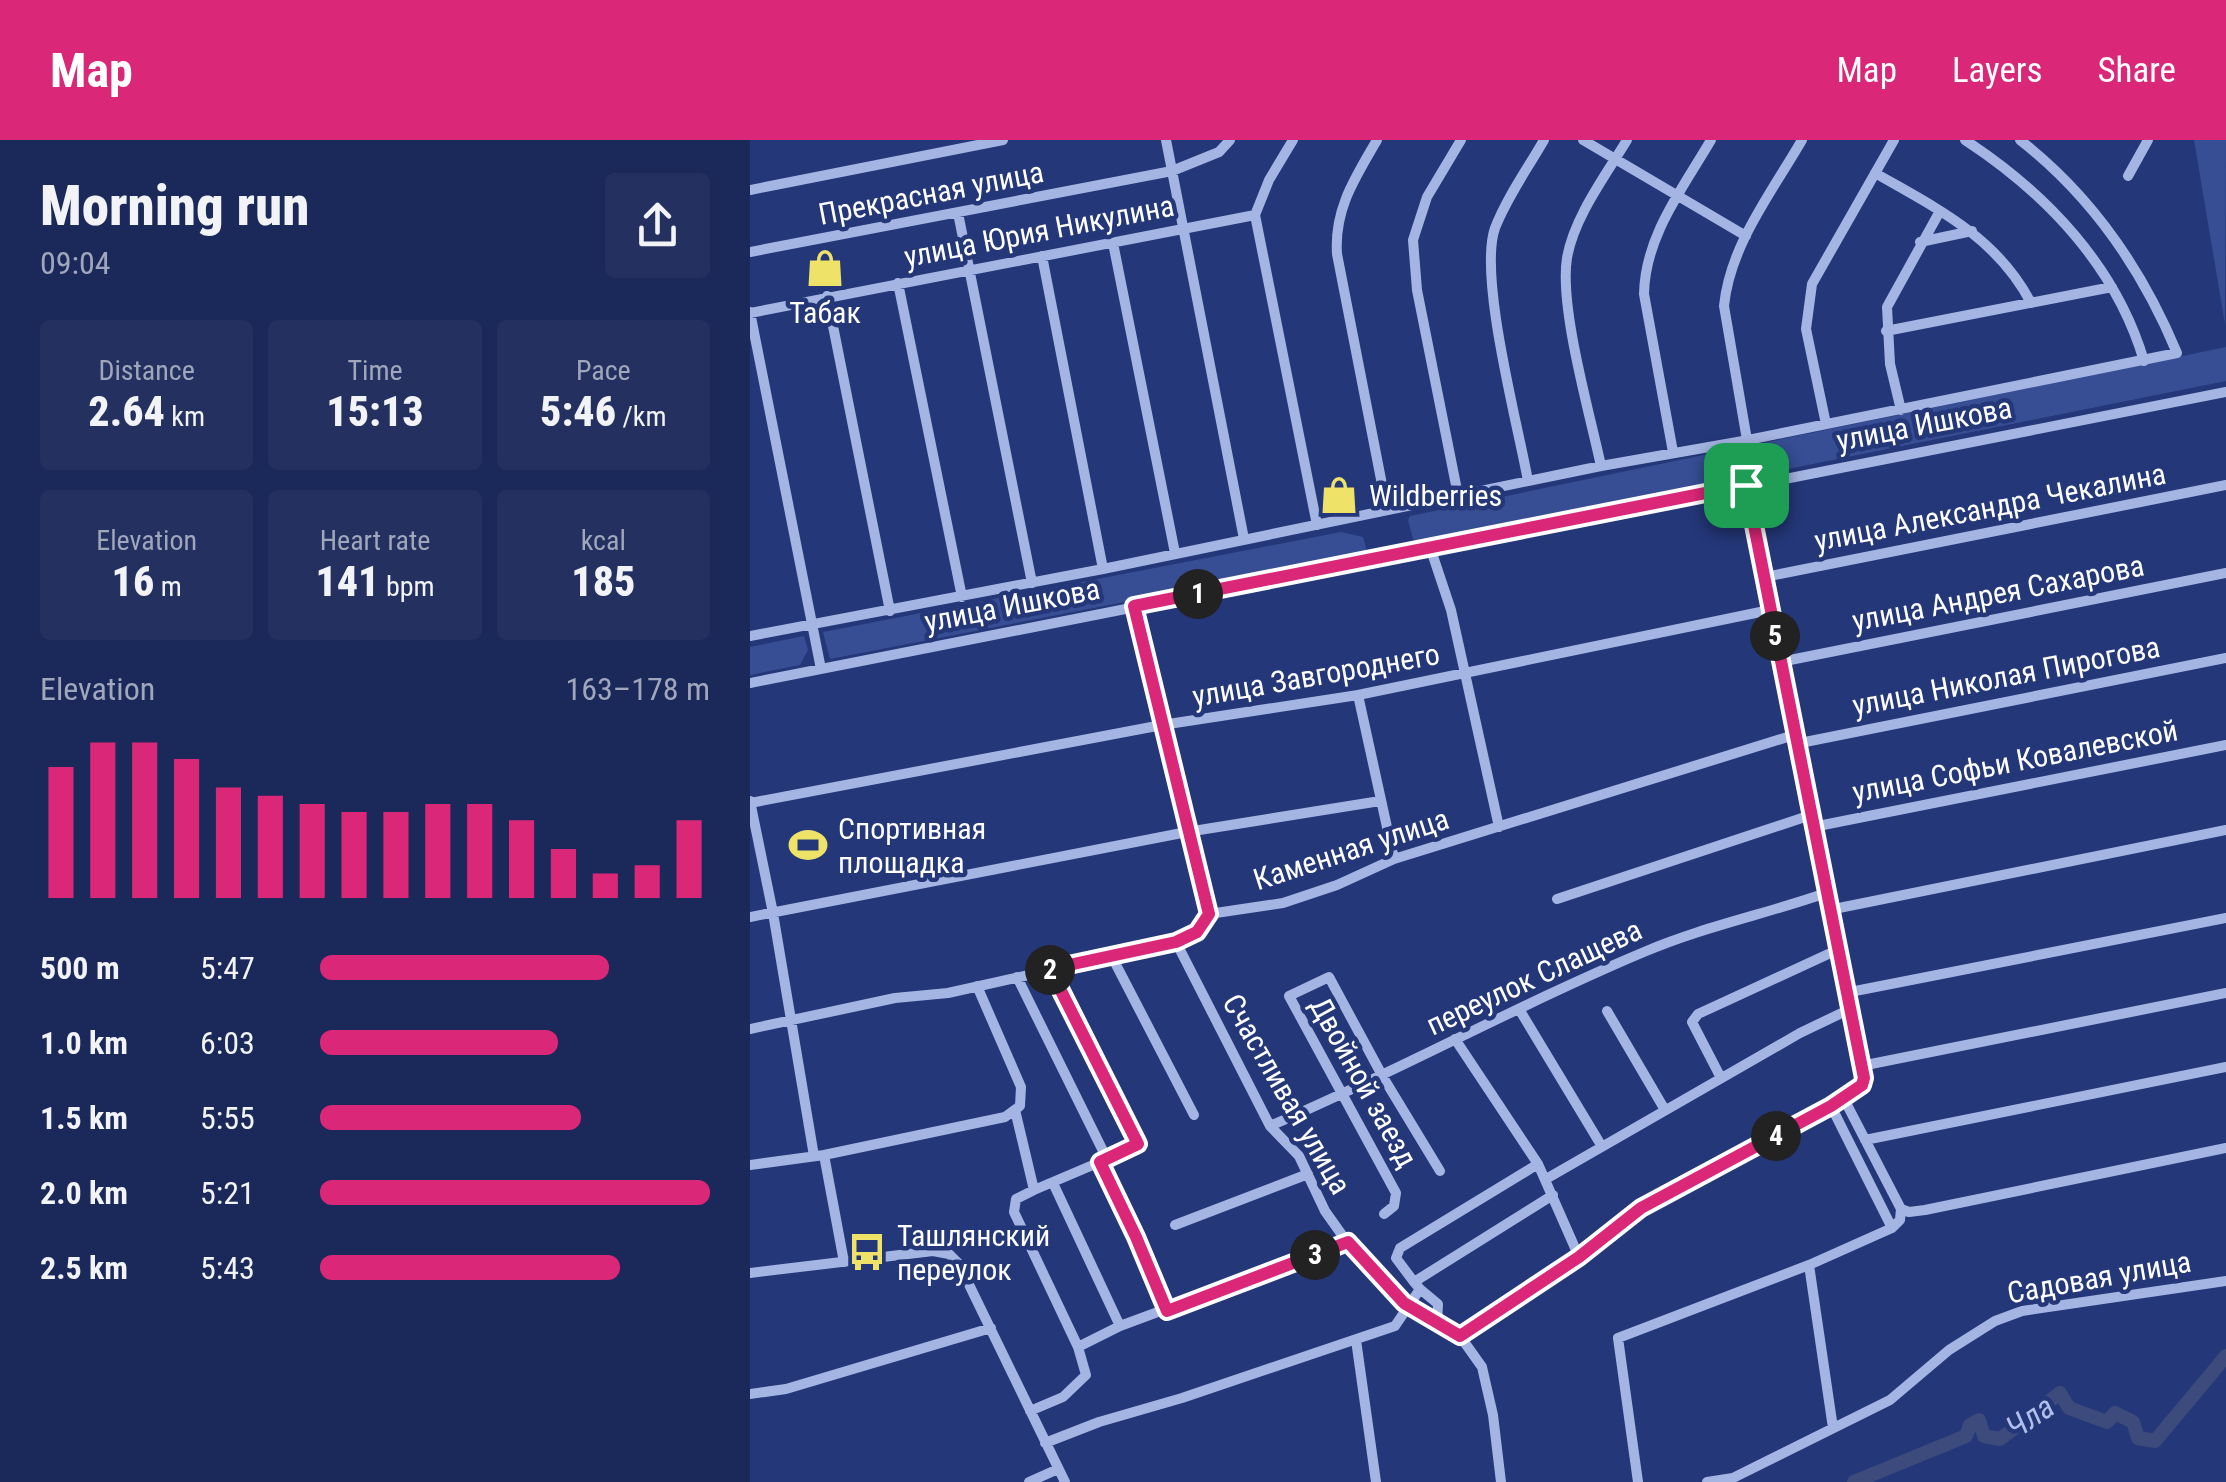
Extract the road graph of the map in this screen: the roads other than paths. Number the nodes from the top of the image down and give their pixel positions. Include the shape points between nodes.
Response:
1 (1003, 140) edge
2 (1166, 140) edge
3 (1230, 140) edge
4 (1292, 140) edge
5 (1376, 140) edge
6 (1461, 140) edge
7 (1544, 140) edge
8 (1583, 140) edge
9 (1627, 140) edge
10 (1712, 140) edge
11 (1802, 140) edge
12 (1894, 140) edge
13 (1965, 140) edge
14 (2020, 140) edge
15 (2148, 140) edge
16 (1615, 160) junction
17 (1172, 171) junction
18 (1875, 172) junction
19 (2128, 176) dead end
20 (750, 190) edge
21 (1678, 196) junction
22 (1940, 211) junction
23 (958, 213) junction
24 (1256, 215) junction
25 (1184, 230) junction
26 (1972, 231) junction
27 (1746, 236) junction
28 (1920, 242) junction
29 (1113, 243) junction
30 (750, 252) edge
31 (1042, 256) junction
32 (970, 268) junction
33 (898, 283) junction
34 (2112, 287) junction
35 (827, 296) junction
36 (2030, 303) junction
37 (750, 312) edge
38 (1886, 331) junction
39 (2144, 361) junction
40 (2226, 392) edge
41 (1901, 410) junction
42 (1826, 424) junction
43 (1745, 441) junction
44 (1674, 452) junction
45 (1601, 466) junction
46 (1528, 481) junction
47 (1746, 485) junction
48 (2226, 485) edge
49 (1458, 495) junction
50 (1387, 510) junction
51 (1317, 525) junction
52 (1244, 540) junction
53 (1430, 547) junction
54 (1175, 553) junction
55 (1103, 569) junction
56 (2226, 572) edge
57 (1764, 577) junction
58 (1032, 583) junction
59 (962, 597) junction
60 (1134, 606) junction
61 (890, 610) junction
62 (1770, 610) junction
63 (810, 623) junction
64 (750, 636) edge
65 (2226, 658) edge
66 (1780, 662) junction
67 (821, 669) junction
68 (1466, 674) junction
69 (750, 683) edge
70 (1358, 695) junction
71 (1162, 726) junction
72 (1794, 740) junction
73 (2226, 745) edge
74 (1380, 800) junction
75 (750, 803) edge
76 (1812, 821) junction
77 (1499, 828) junction
78 (2226, 830) edge
79 (1187, 832) junction
80 (1394, 860) junction
81 (1826, 893) junction
82 (1558, 899) dead end
83 (1829, 910) junction
84 (774, 913) junction
85 (1209, 914) junction
86 (750, 917) edge
87 (2226, 918) edge
88 (1176, 942) junction
89 (1836, 950) junction
90 (1111, 955) junction
91 (1050, 969) junction
92 (1017, 976) junction
93 (977, 986) junction
94 (1844, 993) junction
95 (2226, 993) edge
96 (1519, 1009) junction
97 (1848, 1010) junction
98 (1606, 1011) dead end
99 (789, 1022) junction
100 (750, 1029) edge
101 (1455, 1040) junction
102 (2226, 1067) edge
103 (1862, 1068) junction
104 (1383, 1077) junction
105 (1721, 1078) junction
106 (1342, 1096) junction
107 (1844, 1098) junction
108 (1831, 1106) junction
109 (1665, 1110) junction
110 (1010, 1113) junction
111 (1194, 1115) dead end
112 (1270, 1126) junction
113 (1865, 1140) junction
114 (1601, 1145) junction
115 (2226, 1148) edge
116 (819, 1155) junction
117 (1103, 1161) junction
118 (1538, 1164) junction
119 (750, 1165) edge
120 (1440, 1171) dead end
121 (1308, 1174) junction
122 (1546, 1179) junction
123 (1052, 1183) junction
124 (1034, 1190) junction
125 (1554, 1195) junction
126 (1901, 1209) junction
127 (1384, 1214) dead end
128 (1175, 1225) dead end
129 (1892, 1228) junction
130 (1348, 1242) junction
131 (1579, 1257) junction
132 (844, 1262) junction
133 (1809, 1265) junction
134 (750, 1273) edge
135 (2226, 1280) edge
136 (1417, 1286) junction
137 (1410, 1308) junction
138 (1167, 1311) junction
139 (1437, 1323) junction
140 (1120, 1326) junction
141 (991, 1328) junction
142 (1460, 1336) junction
143 (1356, 1340) junction
144 (1078, 1347) junction
145 (750, 1394) edge
146 (1030, 1411) junction
147 (1834, 1428) junction
148 (1045, 1443) junction
149 (1058, 1469) junction
150 (1029, 1482) edge
151 (1065, 1482) edge
152 (1376, 1482) edge
153 (1501, 1482) edge
154 (1638, 1482) edge
155 (1706, 1482) edge

1 - 20 street
2 - 17 street
3 - 17 street, Прекрасная улица via 1197,164
4 - 24 street
5 - 50 street via 1341,206 1336,232
6 - 49 street via 1427,197 1413,240
7 - 46 street via 1503,211 1490,257
8 - 16 street
9 - 16 street
10 - 21 street
11 - 27 street
12 - 18 street
13 - 34 street via 2054,212
14 - 39 street, улица Ишкова via 2079,192 2135,269 2177,353
15 - 19 street
16 - 21 street
16 - 45 street via 1574,237 1566,276
17 - 23 street, Прекрасная улица
17 - 25 street
18 - 22 street
18 - 42 street via 1820,266 1807,305
21 - 27 street
21 - 44 street via 1644,273
22 - 26 street
22 - 28 street
23 - 30 street, Прекрасная улица
23 - 32 street
24 - 25 street, улица Юрия Никулина
24 - 51 street
25 - 29 street, улица Юрия Никулина
25 - 52 street
26 - 28 street
26 - 36 street via 2008,266
27 - 43 street via 1724,306
28 - 38 street via 1887,307
29 - 31 street, улица Юрия Никулина
29 - 54 street
31 - 32 street, улица Юрия Никулина
31 - 55 street
32 - 33 street, улица Юрия Никулина
32 - 58 street
33 - 35 street, улица Юрия Никулина
33 - 59 street
34 - 36 street
34 - 39 street
35 - 37 street, улица Юрия Никулина
35 - 61 street
36 - 38 street
37 - 63 street
38 - 41 street
39 - 41 street, улица Ишкова
40 - 47 street, улица Ишкова
41 - 42 street, улица Ишкова
42 - 43 street, улица Ишкова
43 - 44 street, улица Ишкова
43 - 47 street
44 - 45 street, улица Ишкова
45 - 46 street, улица Ишкова
46 - 49 street, улица Ишкова
47 - 53 street, улица Ишкова
47 - 57 street
48 - 57 street, улица Александра Чекалина
49 - 50 street, улица Ишкова
50 - 51 street, улица Ишкова
51 - 52 street, улица Ишкова
52 - 54 street, улица Ишкова
53 - 60 street, улица Ишкова
53 - 68 street
54 - 55 street, улица Ишкова
55 - 58 street, улица Ишкова
56 - 66 street, улица Андрея Сахарова
57 - 62 street
58 - 59 street, улица Ишкова
59 - 61 street, улица Ишкова
60 - 67 street, улица Ишкова
60 - 71 street
61 - 63 street, улица Ишкова
62 - 66 street
62 - 68 street, улица Завгороднего
63 - 64 street, улица Ишкова
63 - 67 street
65 - 72 street, улица Николая Пирогова
66 - 72 street
67 - 69 street, улица Ишкова
68 - 70 street, улица Завгороднего
68 - 77 street
70 - 71 street, улица Завгороднего
70 - 74 street
71 - 75 street, улица Завгороднего
71 - 79 street
72 - 76 street
72 - 77 street, Каменная улица
73 - 76 street, улица Софьи Ковалевской
74 - 79 street
74 - 80 street
75 - 84 street
76 - 81 street
76 - 82 street, переулок Слащева
77 - 80 street, Каменная улица
78 - 83 street
79 - 84 street
79 - 85 street
80 - 85 street, Каменная улица via 1283,903
81 - 83 street
81 - 96 street, переулок Слащева via 1648,950
83 - 89 street
84 - 86 street
84 - 99 street
85 - 88 street via 1197,932
87 - 94 street
88 - 90 street
88 - 112 street, Счастливая улица
89 - 94 street
89 - 105 street via 1698,1014 1692,1022
90 - 91 street
90 - 111 street
91 - 92 street
91 - 117 street via 1138,1144
92 - 93 street
92 - 117 street
93 - 99 street
93 - 110 street via 1021,1088 1020,1106
94 - 97 street
95 - 103 street
96 - 101 street, переулок Слащева
96 - 114 street
97 - 103 street
97 - 105 street
98 - 109 street
99 - 100 street
99 - 116 street
101 - 104 street, переулок Слащева
101 - 118 street
102 - 113 street
103 - 107 street via 1862,1085
104 - 106 street, переулок Слащева
104 - 106 street, Двойной заезд via 1330,977 1289,996
104 - 120 street, Двойной заезд
105 - 109 street
106 - 112 street, переулок Слащева
106 - 127 street, Двойной заезд via 1396,1193
107 - 108 street
107 - 113 street
108 - 129 street
108 - 131 street via 1641,1208
109 - 114 street
110 - 116 street
110 - 124 street
112 - 121 street, Счастливая улица
113 - 126 street
114 - 122 street
115 - 126 street via 1925,1210
116 - 119 street
116 - 132 street
117 - 123 street
117 - 138 street
118 - 122 street
118 - 136 street via 1400,1248 1396,1258
121 - 128 street
121 - 130 street, Счастливая улица
122 - 125 street
123 - 124 street
123 - 140 street
124 - 144 street via 1016,1200 1014,1212
125 - 131 street
125 - 136 street
126 - 129 street
129 - 133 street
130 - 137 street, Счастливая улица
130 - 138 street
131 - 142 street
132 - 134 street
132 - 141 street via 949,1254
133 - 147 street
133 - 154 street via 1618,1338
135 - 147 street, Садовая улица via 2022,1311 1949,1350 1890,1400
136 - 137 street
136 - 139 street via 1438,1304
137 - 139 street, Счастливая улица
137 - 143 street via 1395,1326
138 - 140 street
139 - 142 street, Счастливая улица
140 - 144 street
141 - 145 street
141 - 146 street
142 - 153 street via 1482,1368
143 - 148 street
143 - 152 street
144 - 146 street via 1086,1375 1063,1397
146 - 148 street
147 - 155 street, Садовая улица via 1733,1478
148 - 149 street
149 - 150 street
149 - 151 street

